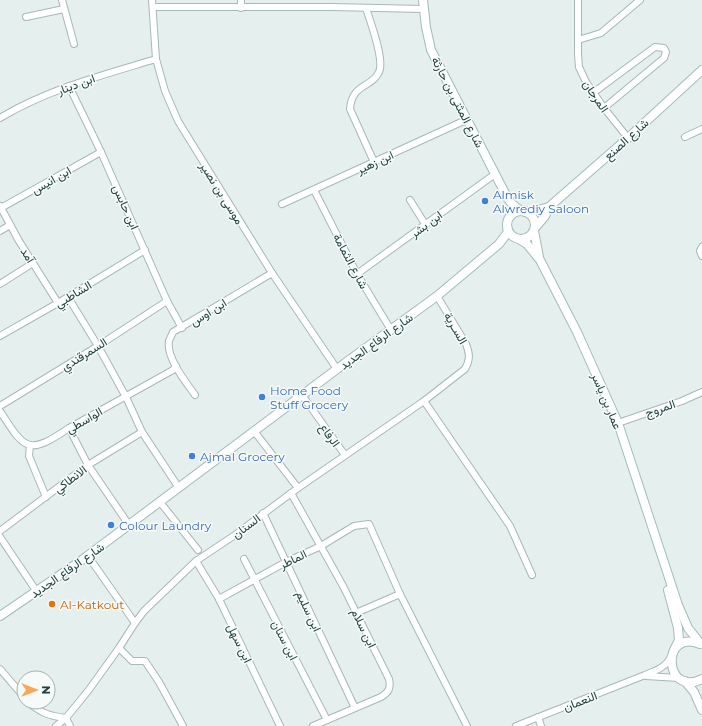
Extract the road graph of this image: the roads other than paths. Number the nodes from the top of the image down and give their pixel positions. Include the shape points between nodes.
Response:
1 (62, 0) edge
2 (152, 0) edge
3 (241, 0) edge
4 (332, 0) edge
5 (423, 0) edge
6 (578, 0) edge
7 (640, 0) edge
8 (332, 7) junction
9 (64, 8) junction
10 (153, 8) junction
11 (241, 8) junction
12 (366, 8) junction
13 (423, 9) junction
14 (26, 17) dead end
15 (578, 40) junction
16 (74, 44) dead end
17 (156, 59) junction
18 (702, 70) edge
19 (69, 86) junction
20 (593, 94) junction
21 (604, 108) junction
22 (0, 110) edge
23 (1, 117) edge
24 (468, 119) junction
25 (702, 129) edge
26 (685, 137) dead end
27 (628, 138) junction
28 (101, 152) junction
29 (374, 162) junction
30 (495, 174) junction
31 (314, 190) junction
32 (508, 199) junction
33 (410, 200) dead end
34 (282, 204) dead end
35 (1, 207) edge
36 (549, 207) junction
37 (523, 212) junction
38 (508, 223) junction
39 (425, 224) junction
40 (10, 225) junction
41 (534, 230) junction
42 (0, 231) edge
43 (518, 239) junction
44 (499, 244) junction
45 (702, 247) edge
46 (145, 250) junction
47 (702, 256) edge
48 (540, 260) junction
49 (33, 263) junction
50 (272, 273) junction
51 (357, 274) junction
52 (0, 284) edge
53 (437, 296) junction
54 (68, 297) junction
55 (167, 301) junction
56 (58, 303) junction
57 (182, 328) junction
58 (391, 330) junction
59 (0, 336) edge
60 (98, 346) junction
61 (469, 362) joint
62 (176, 366) junction
63 (337, 369) junction
64 (702, 392) edge
65 (195, 395) dead end
66 (302, 395) junction
67 (126, 397) junction
68 (424, 401) junction
69 (0, 406) edge
70 (0, 411) edge
71 (618, 423) junction
72 (69, 428) junction
73 (254, 431) junction
74 (142, 432) junction
75 (30, 446) junction
76 (345, 455) junction
77 (88, 465) junction
78 (179, 488) junction
79 (298, 488) junction
80 (291, 493) junction
81 (46, 496) junction
82 (160, 502) junction
83 (263, 513) junction
84 (129, 526) junction
85 (0, 531) edge
86 (0, 537) edge
87 (321, 546) junction
88 (660, 549) junction
89 (198, 550) dead end
90 (88, 556) junction
91 (244, 559) dead end
92 (196, 561) junction
93 (286, 562) junction
94 (532, 575) dead end
95 (254, 580) junction
96 (37, 592) junction
97 (400, 594) junction
98 (219, 599) junction
99 (18, 605) junction
100 (356, 613) junction
101 (0, 616) edge
102 (0, 621) edge
103 (134, 623) junction
104 (701, 644) edge
105 (120, 648) junction
106 (673, 652) junction
107 (0, 670) edge
108 (645, 675) junction
109 (702, 679) edge
110 (682, 680) junction
111 (16, 688) edge
112 (354, 708) junction
113 (38, 710) edge
114 (702, 710) edge
115 (538, 717) junction
116 (66, 718) junction
117 (326, 720) junction
118 (56, 726) edge
119 (70, 726) edge
120 (183, 726) edge
121 (280, 726) edge
122 (313, 726) edge
123 (466, 726) edge
124 (516, 726) edge
125 (541, 726) edge

1 - 9 street
2 - 10 street, موسى بن نصير
3 - 11 street
4 - 8 street
5 - 13 street, شارع المثنى بن حارثة
6 - 15 street, المرجان
7 - 15 street via 601,33
8 - 11 street
8 - 12 street
9 - 14 street
9 - 16 street
10 - 11 street
10 - 17 street, موسى بن نصير
12 - 13 street
12 - 29 street via 381,59 380,71 354,94 350,109
13 - 24 street, شارع المثنى بن حارثة via 431,50
15 - 20 street, المرجان via 579,68
17 - 19 street, ابن دينار
17 - 50 street, موسى بن نصير via 165,91 178,122
18 - 27 street, شارع الصنع
19 - 23 street, ابن دينار
19 - 28 street, ابن حابس
20 - 21 street, المرجان
20 - 21 street via 655,47 664,48 664,58
21 - 27 street, المرجان
22 - 23 street
24 - 29 street, ابن زهير
24 - 30 street, شارع المثنى بن حارثة
25 - 26 street
27 - 36 street, شارع الصنع
28 - 35 street, ابن انيس
28 - 46 street, ابن حابس
29 - 31 street, ابن زهير
30 - 32 street, شارع المثنى بن حارثة
30 - 39 street, ابن بشر
31 - 34 street, ابن زهير
31 - 51 street, شارع الثمامة
32 - 37 street, شارع المثنى بن حارثة
32 - 38 street, شارع المثنى بن حارثة
33 - 39 street
35 - 40 street, آمد
36 - 37 street, شارع الصنع
36 - 41 street, شارع الصنع
37 - 38 street via 513,214
37 - 41 street via 532,216
38 - 43 street via 510,233
38 - 44 street, شارع الرفاع الجديد via 508,232
39 - 51 street, ابن بشر
40 - 42 street
40 - 49 street, آمد
41 - 43 street via 529,237
41 - 48 street, عمار بن ياسر
43 - 44 street, شارع الرفاع الجديد
43 - 48 street, عمار بن ياسر via 527,244
44 - 53 street, شارع الرفاع الجديد
45 - 47 street
46 - 54 street, الشاطبي
46 - 55 street, ابن حابس
48 - 71 street, عمار بن ياسر via 577,332
49 - 52 street
49 - 56 street, آمد
50 - 57 street, ابن اوس
50 - 63 street, موسى بن نصير
51 - 58 street, شارع الثمامة
53 - 58 street, شارع الرفاع الجديد
53 - 61 street, السـرية via 466,344
54 - 56 street, الشاطبي
54 - 60 street
55 - 57 street, ابن حابس
55 - 60 street, السمرقندي
56 - 59 street, الشاطبي
57 - 62 street, ابن اوس via 174,332 169,341 169,352
58 - 63 street, شارع الرفاع الجديد
60 - 67 street
60 - 69 street, السمرقندي
61 - 68 street, السنان via 465,369
62 - 65 street
62 - 67 street, الواسطي
63 - 66 street, شارع الرفاع الجديد
64 - 71 street, المروج
66 - 73 street, شارع الرفاع الجديد
66 - 76 street, الرفاع
67 - 72 street, الواسطي
67 - 74 street
68 - 76 street, السنان
68 - 94 street via 510,526
70 - 75 street via 16,437
71 - 88 street, عمار بن ياسر
72 - 75 street, الواسطي via 46,442
72 - 77 street
73 - 78 street, شارع الرفاع الجديد
73 - 79 street
74 - 77 street, الانطاكي
74 - 78 street
75 - 81 street via 29,456
76 - 79 street, السنان
77 - 81 street, الانطاكي
77 - 84 street
78 - 82 street, شارع الرفاع الجديد
79 - 80 street, السنان
80 - 83 street, السنان
80 - 87 street, ابن سلام
81 - 85 street, الانطاكي
82 - 84 street, شارع الرفاع الجديد
82 - 89 street
83 - 92 street, السنان
83 - 93 street, ابن سليم
84 - 90 street, شارع الرفاع الجديد
86 - 96 street
87 - 93 street, الماطر
87 - 97 street, الماطر via 354,526 369,524
87 - 100 street, ابن سلام
88 - 104 street, عمار بن ياسر via 678,605 688,628
88 - 106 street, عمار بن ياسر via 660,561 678,628 679,640
90 - 96 street, شارع الرفاع الجديد
90 - 103 street
91 - 95 street, ابن سنان
92 - 98 street, ابن سهل
92 - 103 street, السنان
93 - 95 street, الماطر
93 - 112 street, ابن سليم
95 - 98 street, الماطر
95 - 117 street, ابن سنان
96 - 99 street, شارع الرفاع الجديد
97 - 100 street
97 - 123 street
98 - 121 street, ابن سهل
99 - 101 street, شارع الرفاع الجديد
99 - 102 street, شارع الرفاع الجديد
100 - 112 street, ابن سلام via 389,679 390,686 388,692 381,697
103 - 105 street, السنان
104 - 106 street via 683,643
105 - 116 street, السنان
105 - 120 street via 132,661 145,661
106 - 108 street, النعمان via 669,661
106 - 110 street, عمار بن ياسر via 672,668 674,674
107 - 111 street
108 - 110 street, النعمان
108 - 115 street, النعمان
109 - 110 street via 691,682
110 - 114 street via 694,692
112 - 117 street, ابن سلام
113 - 116 street via 51,716
115 - 124 street, النعمان
115 - 125 street
116 - 118 street, السنان
116 - 119 street
117 - 122 street, ابن سلام

